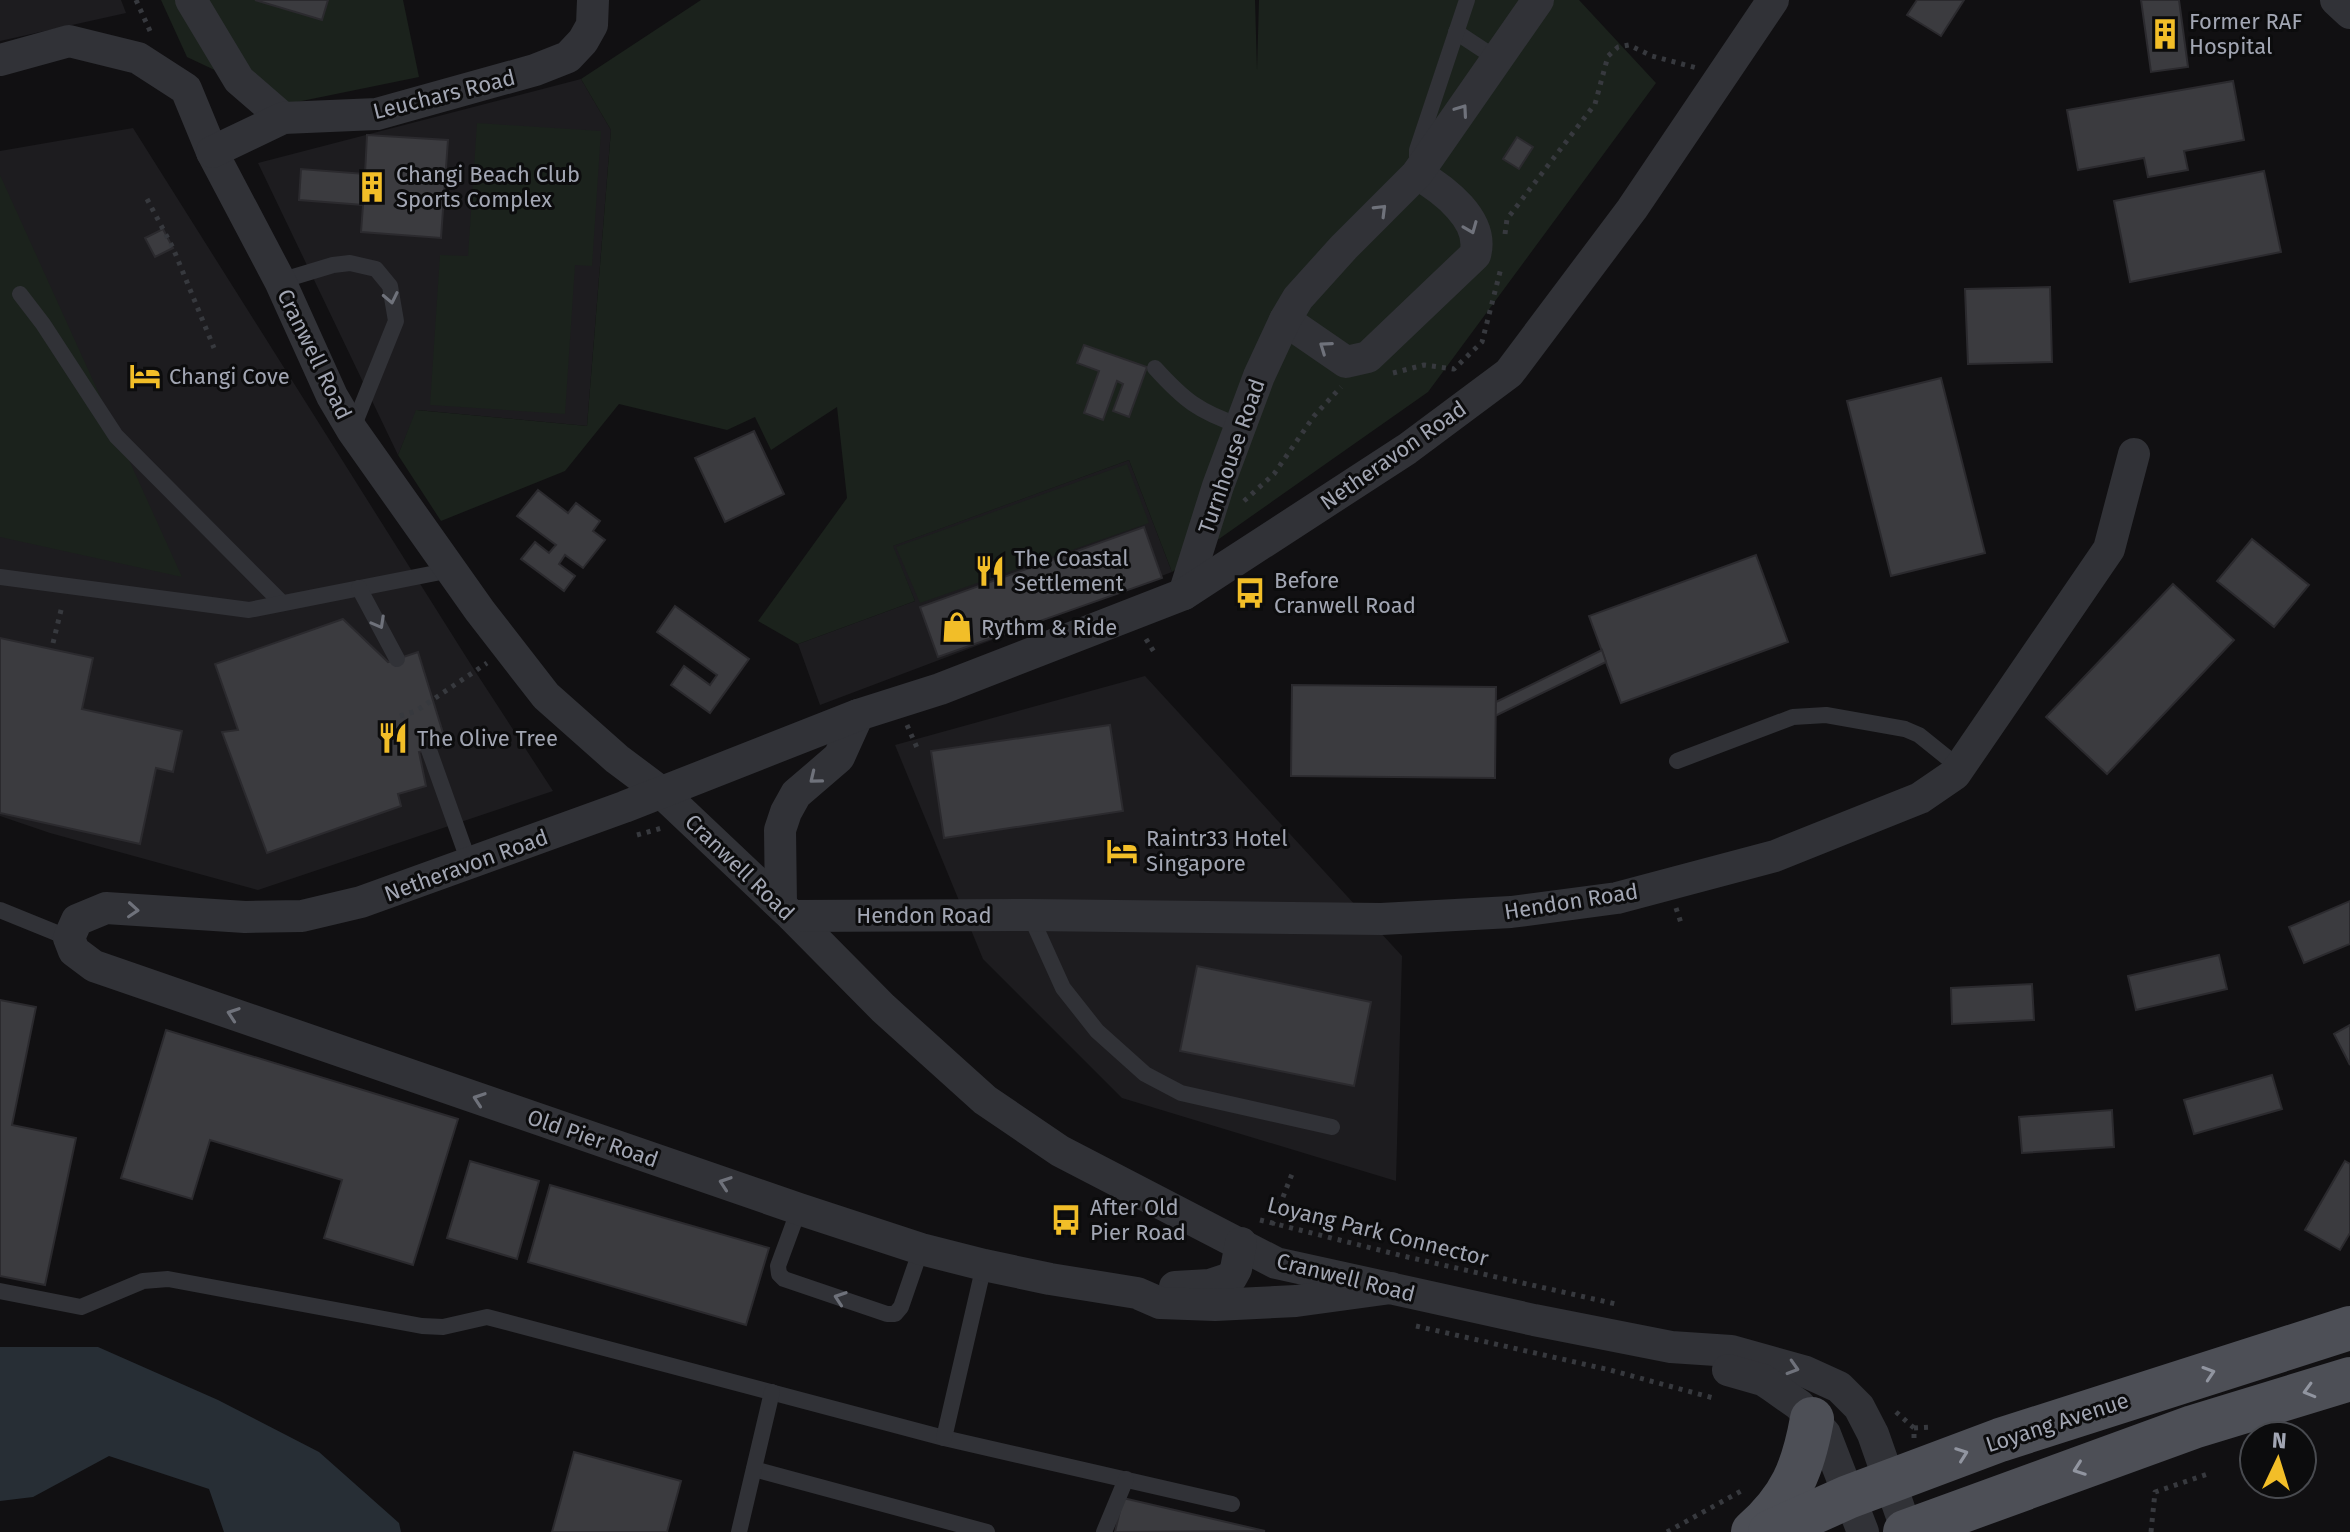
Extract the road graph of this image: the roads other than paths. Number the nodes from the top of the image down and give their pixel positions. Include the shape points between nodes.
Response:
1 (191, 0) edge
2 (593, 0) edge
3 (1467, 0) edge
4 (1538, 0) edge
5 (1773, 0) edge
6 (2336, 0) edge
7 (2350, 13) edge
8 (1456, 32) junction
9 (1497, 59) junction
10 (0, 60) edge
11 (283, 118) junction
12 (212, 152) junction
13 (1417, 174) junction
14 (280, 281) junction
15 (20, 294) dead end
16 (1285, 320) junction
17 (1155, 368) dead end
18 (1241, 426) junction
19 (352, 430) junction
20 (2134, 454) dead end
21 (451, 570) junction
22 (0, 577) edge
23 (359, 588) junction
24 (1184, 594) junction
25 (282, 603) junction
26 (397, 659) dead end
27 (858, 715) junction
28 (429, 750) dead end
29 (1677, 761) dead end
30 (1960, 768) junction
31 (661, 792) junction
32 (470, 865) junction
33 (0, 910) edge
34 (786, 911) junction
35 (1030, 915) junction
36 (69, 938) junction
37 (1332, 1127) dead end
38 (799, 1209) junction
39 (1249, 1231) junction
40 (921, 1249) junction
41 (1276, 1263) junction
42 (984, 1265) junction
43 (1391, 1288) junction
44 (0, 1291) edge
45 (1137, 1293) junction
46 (1215, 1305) junction
47 (2350, 1328) edge
48 (1689, 1350) junction
49 (2350, 1379) edge
50 (772, 1392) junction
51 (1812, 1419) junction
52 (944, 1438) junction
53 (754, 1469) junction
54 (1906, 1475) junction
55 (1126, 1479) junction
56 (1232, 1504) dead end
57 (1856, 1514) edge
58 (739, 1532) edge
59 (987, 1532) edge
60 (1104, 1532) edge
61 (1753, 1532) edge
62 (1770, 1532) edge
63 (1907, 1532) edge

1 - 11 street via 239,80
2 - 11 street, Leuchars Road via 592,25 583,41 568,57 535,70 377,114
3 - 8 lane
4 - 9 street, Turnhouse Road
5 - 24 street, Netheravon Road via 1632,209 1509,373 1407,449
6 - 7 street
8 - 9 lane
8 - 13 lane via 1417,150
13 -> 9 street, Turnhouse Road
10 - 12 street, Cranwell Road via 69,41 138,58 186,89
11 - 12 street, Leuchars Road
12 - 14 street, Cranwell Road
16 -> 13 street, Turnhouse Road via 1335,257
13 -> 16 street via 1442,189 1465,213 1478,246 1475,255 1368,357 1357,361 1346,362
14 - 19 street, Cranwell Road
14 -> 19 lane via 350,263 376,269 390,286 396,321
15 - 25 lane via 116,436
16 - 18 street, Turnhouse Road
17 - 18 lane via 1183,399
18 - 24 street, Turnhouse Road
19 - 21 street, Cranwell Road
20 - 30 street, Hendon Road via 2109,549
21 - 23 lane
21 - 31 street, Cranwell Road via 546,696
22 - 25 lane via 249,610
23 - 25 lane
23 -> 26 lane
24 - 27 street, Netheravon Road via 940,689
27 - 31 street, Netheravon Road
27 -> 34 street via 839,757 796,794 786,812 780,830
28 - 32 lane
29 - 30 lane via 1793,717 1826,715 1905,729
30 - 35 street, Hendon Road via 1920,798 1775,856 1617,898 1511,912 1381,919
31 - 32 street, Netheravon Road
31 - 34 street, Cranwell Road
36 -> 32 street, Netheravon Road via 77,920 106,908 302,916
33 - 36 lane
34 - 35 street, Hendon Road
34 - 39 street, Cranwell Road via 985,1100 1060,1151
35 - 37 lane via 1063,988 1097,1031 1145,1074 1181,1093
38 -> 36 street, Old Pier Road via 94,966 74,951
38 - 40 street, Old Pier Road
40 -> 38 lane via 901,1307 887,1314 779,1274
39 - 41 street, Cranwell Road
39 - 45 street, Old Pier Road via 1231,1278 1184,1288 1156,1285
40 - 42 street, Old Pier Road
41 - 43 street, Cranwell Road
41 - 46 street, Old Pier Road via 1253,1295
42 - 45 street, Old Pier Road
42 - 52 lane
43 - 46 street, Old Pier Road
43 - 48 street, Cranwell Road
44 - 50 lane via 81,1307 155,1278 422,1326 487,1317
45 - 46 street, Old Pier Road via 1160,1303
54 -> 47 main road, Loyang Avenue
48 - 51 street, Cranwell Road via 1709,1365 1763,1380
48 -> 54 street, Cranwell Road via 1747,1354 1839,1387
49 -> 63 main road via 2193,1427
50 - 52 lane
50 - 53 lane
51 - 57 street, Cranwell Road via 1825,1434
51 - 61 main road via 1793,1485
52 - 55 lane
53 - 58 lane
53 - 59 lane
54 - 57 main road, Loyang Avenue
54 - 63 street, Cranwell Road
55 - 56 lane
55 - 60 lane
57 - 62 main road, Loyang Avenue

